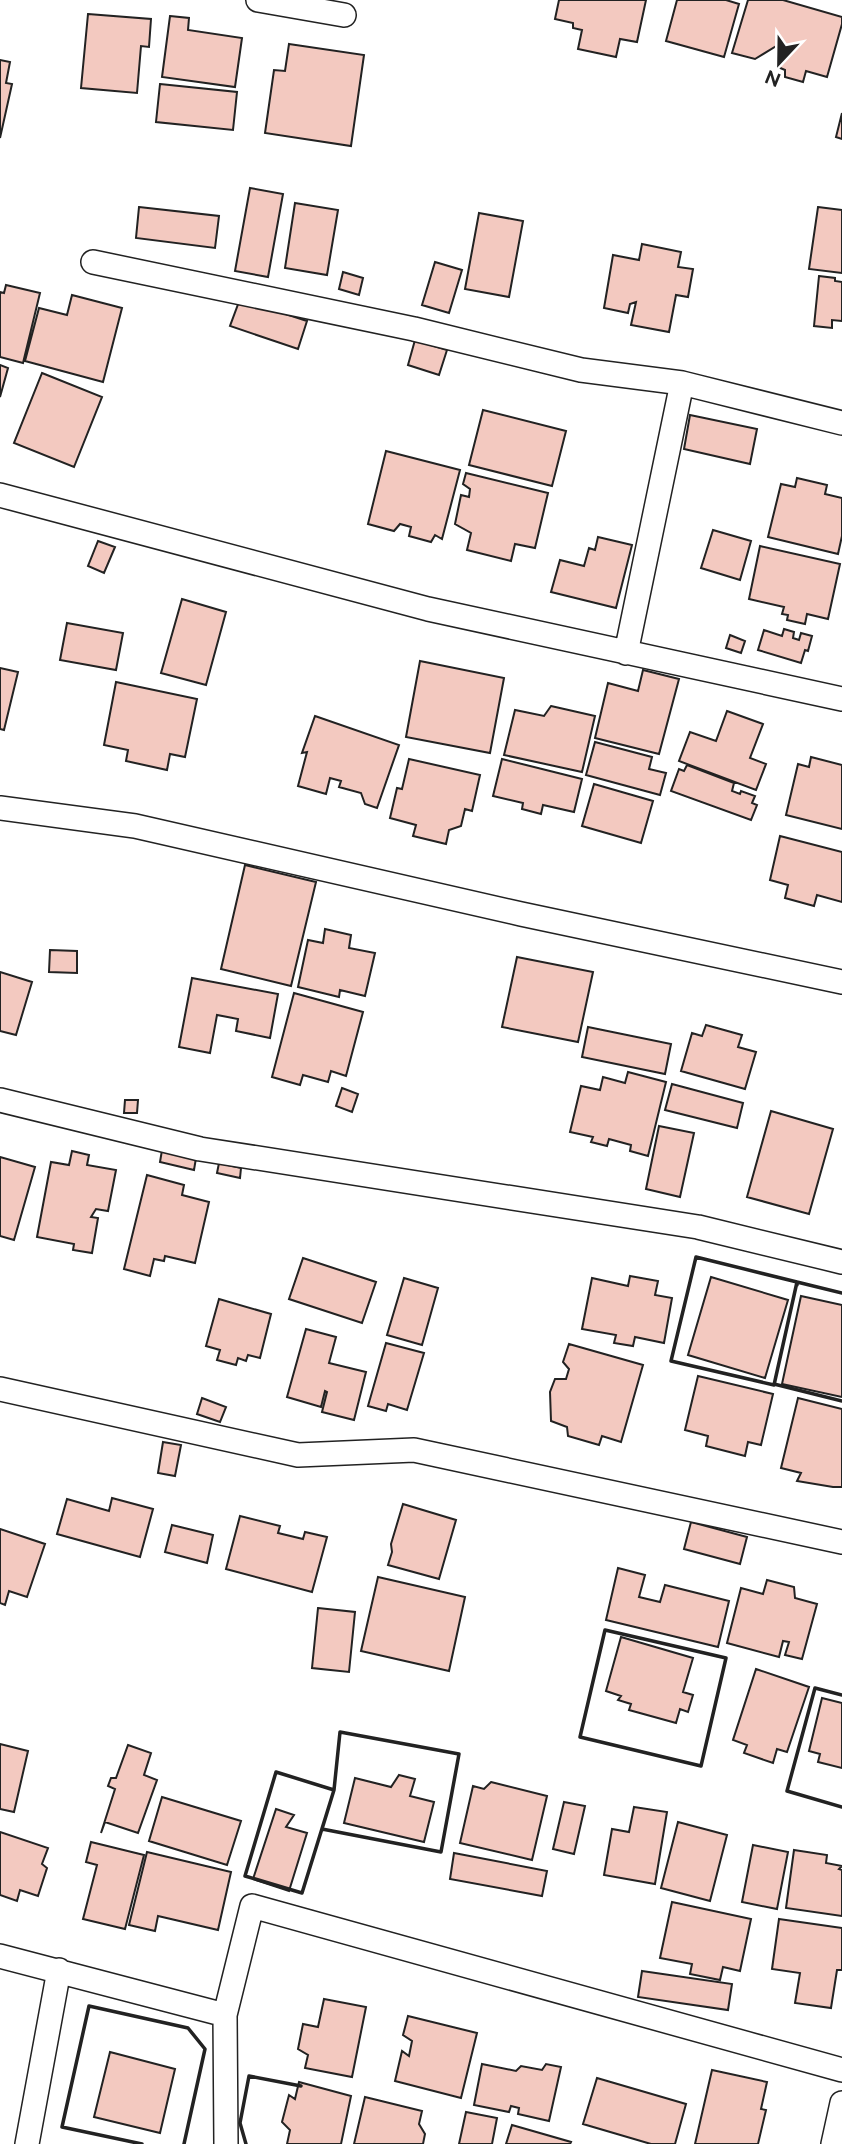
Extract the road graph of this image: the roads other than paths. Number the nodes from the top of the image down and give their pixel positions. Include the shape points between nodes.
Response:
1 (258, 0) edge
2 (344, 15) dead end
3 (93, 262) dead end
4 (682, 383) junction
5 (842, 423) edge
6 (0, 495) edge
7 (626, 653) junction
8 (842, 699) edge
9 (0, 808) edge
10 (842, 982) edge
11 (0, 1100) edge
12 (842, 1262) edge
13 (0, 1389) edge
14 (842, 1542) edge
15 (0, 1955) edge
16 (59, 1970) junction
17 (225, 2015) junction
18 (842, 2070) edge
19 (842, 2103) edge
20 (27, 2144) edge
21 (226, 2144) edge
22 (833, 2144) edge

1 - 2 street
3 - 4 street via 414,328 581,370
4 - 5 street
4 - 7 street
6 - 7 street via 428,609
7 - 8 street
9 - 10 street via 135,826
11 - 12 street via 200,1149 698,1227
13 - 14 street via 298,1455 414,1450
15 - 16 street
16 - 17 street
16 - 20 street
17 - 18 street via 252,1906
17 - 21 street
19 - 22 street

